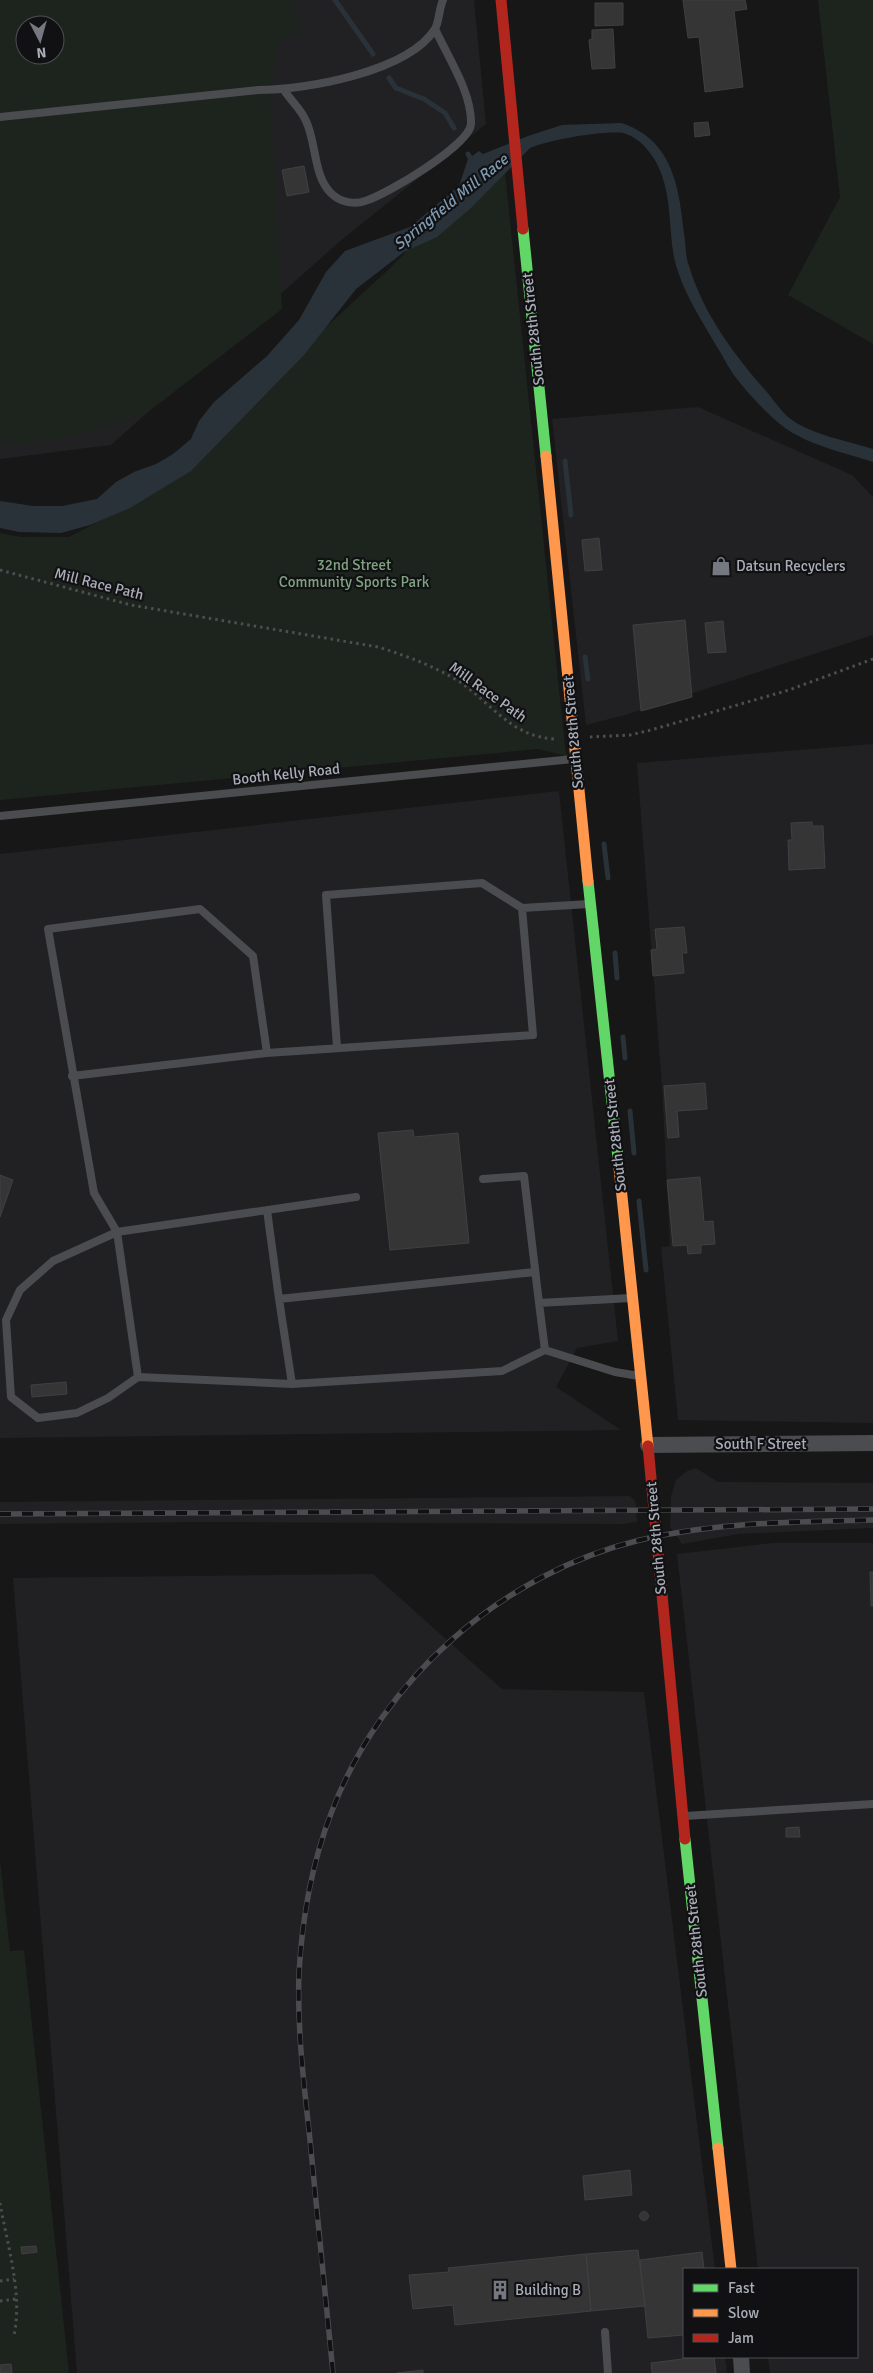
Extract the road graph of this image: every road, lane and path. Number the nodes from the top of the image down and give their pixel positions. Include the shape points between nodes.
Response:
1 (443, 0) edge
2 (501, 0) edge
3 (435, 29) junction
4 (284, 90) junction
5 (0, 117) edge
6 (0, 570) edge
7 (873, 659) edge
8 (574, 738) junction
9 (575, 758) junction
10 (0, 816) edge
11 (591, 904) junction
12 (522, 908) junction
13 (337, 1047) junction
14 (267, 1052) junction
15 (72, 1076) junction
16 (483, 1179) dead end
17 (356, 1198) dead end
18 (267, 1210) junction
19 (117, 1232) junction
20 (535, 1272) junction
21 (633, 1298) junction
22 (279, 1299) junction
23 (539, 1303) junction
24 (545, 1350) junction
25 (641, 1376) junction
26 (138, 1378) junction
27 (292, 1384) junction
28 (873, 1443) edge
29 (648, 1445) junction
30 (873, 1804) edge
31 (682, 1817) junction
32 (0, 2203) edge
33 (731, 2268) edge
34 (14, 2279) junction
35 (0, 2281) edge
36 (16, 2300) junction
37 (0, 2301) edge
38 (605, 2332) dead end
39 (14, 2335) dead end
40 (741, 2358) edge
41 (608, 2373) edge
42 (742, 2373) edge

1 - 3 lane
2 - 8 street, South 28th Street
3 - 4 lane via 417,48 392,62 337,80
3 - 4 lane via 463,86 471,126 459,143 420,172 364,202 344,201 326,188 306,122
4 - 5 lane
6 - 8 path, Mill Race Path via 131,605 378,648 416,659 460,683 527,735
7 - 8 path, Mill Race Path via 789,690 652,730 630,735
8 - 9 street, South 28th Street
9 - 10 lane, Booth Kelly Road
9 - 11 street, South 28th Street
11 - 12 lane
11 - 21 street, South 28th Street
12 - 13 lane via 533,1035
12 - 13 lane via 482,883 326,895
13 - 14 lane
14 - 15 lane
14 - 15 lane via 253,956 200,909 48,930
15 - 19 lane via 94,1193
16 - 20 lane via 524,1176
17 - 18 lane
18 - 19 lane
18 - 22 lane
19 - 26 lane
19 - 26 lane via 53,1261 20,1290 6,1320 11,1397 38,1418 78,1413
20 - 22 lane
20 - 23 lane
21 - 23 lane
21 - 25 street, South 28th Street
22 - 27 lane
23 - 24 lane
24 - 25 lane via 615,1372
24 - 27 lane via 502,1371
25 - 29 street, South 28th Street
26 - 27 lane
28 - 29 street, South F Street
29 - 31 street, South 28th Street
30 - 31 lane
31 - 33 street, South 28th Street
32 - 34 path
34 - 35 path
34 - 36 path
36 - 37 path
36 - 39 path via 18,2317
38 - 41 lane
40 - 42 street

